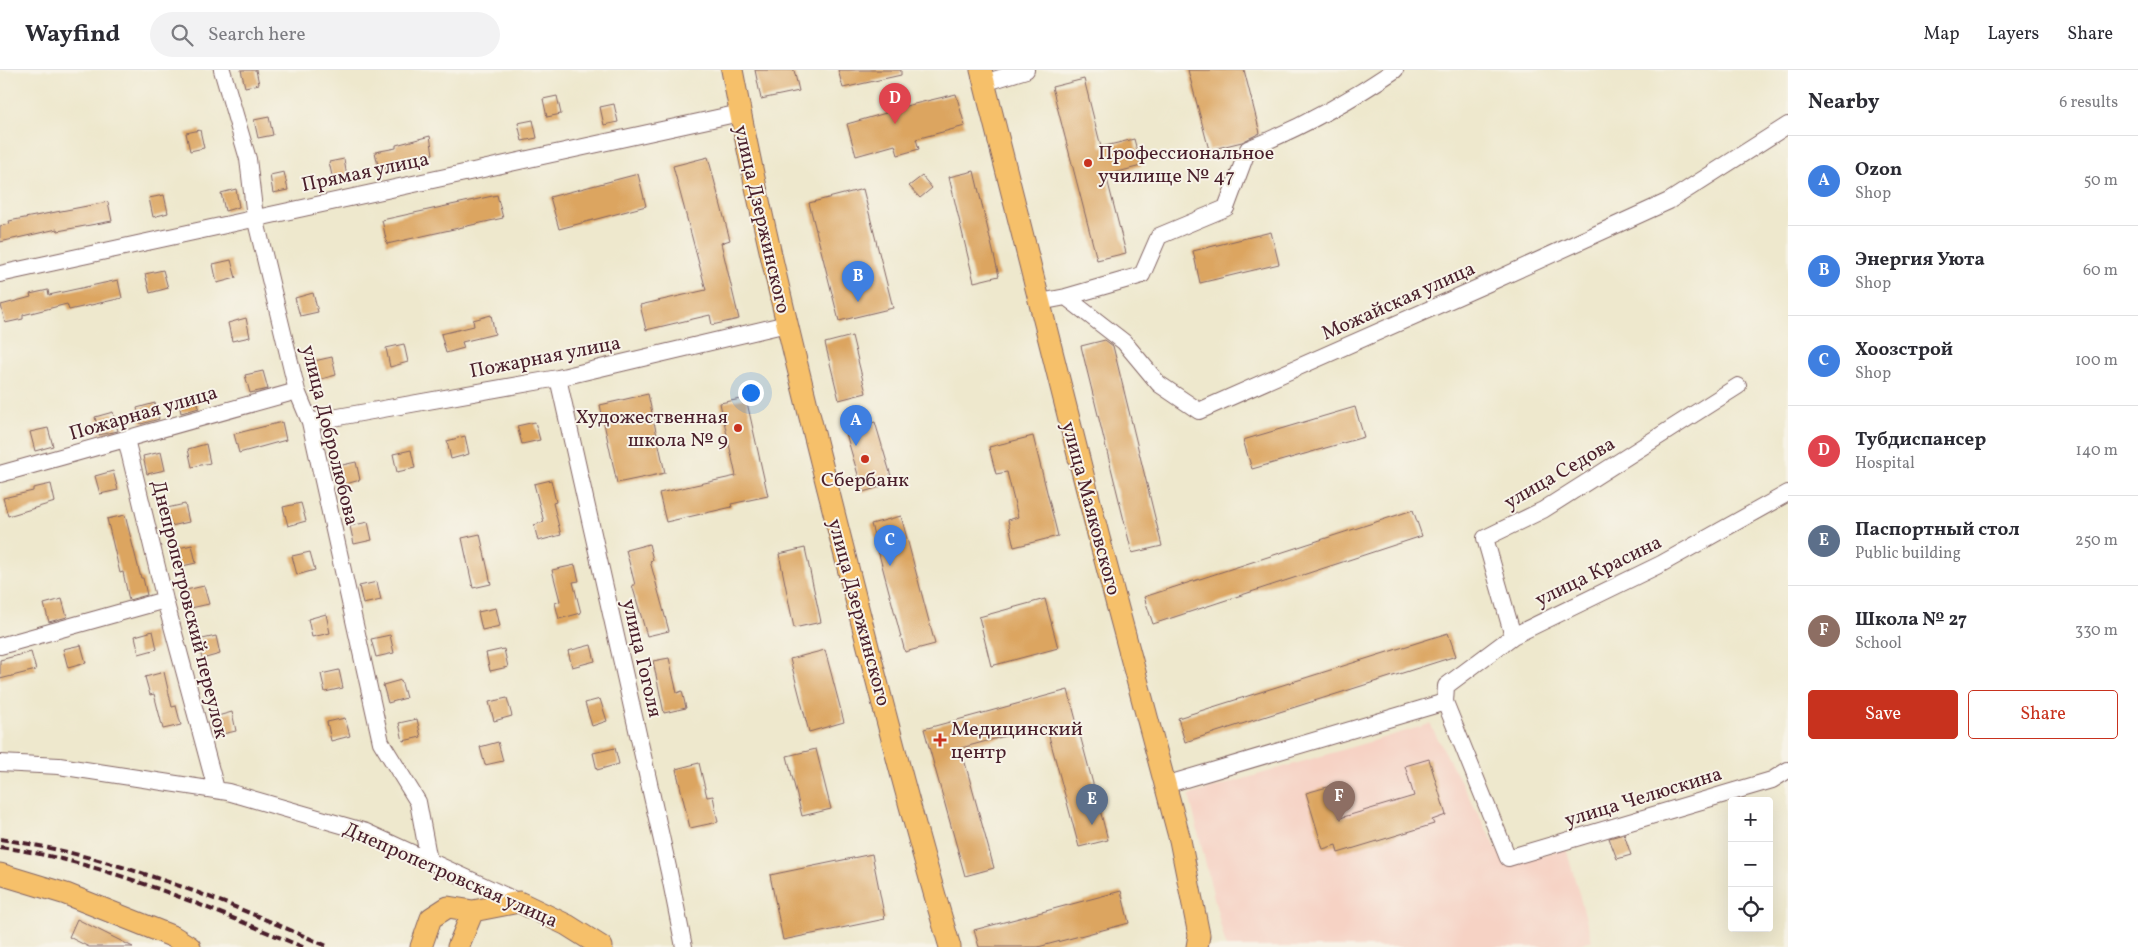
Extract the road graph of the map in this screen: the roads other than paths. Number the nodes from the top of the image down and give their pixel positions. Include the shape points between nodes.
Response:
1 (222, 70) edge
2 (732, 70) edge
3 (1026, 70) edge
4 (1395, 70) edge
5 (982, 76) edge
6 (740, 112) junction
7 (1788, 125) edge
8 (255, 217) junction
9 (0, 274) edge
10 (1066, 297) junction
11 (1040, 302) junction
12 (787, 324) junction
13 (558, 378) junction
14 (1738, 386) dead end
15 (297, 391) junction
16 (310, 422) junction
17 (126, 439) junction
18 (0, 474) edge
19 (1788, 493) edge
20 (165, 600) junction
21 (1512, 636) junction
22 (0, 646) edge
23 (1445, 702) junction
24 (0, 763) edge
25 (1788, 770) edge
26 (1165, 785) junction
27 (216, 789) junction
28 (429, 861) junction
29 (0, 874) edge
30 (519, 902) junction
31 (473, 911) junction
32 (190, 947) edge
33 (421, 947) edge
34 (458, 947) edge
35 (602, 947) edge
36 (684, 947) edge
37 (950, 947) edge
38 (1197, 947) edge

1 - 8 street, улица Добролюбова via 248,159
2 - 6 main road, улица Дзержинского
3 - 5 street
4 - 10 street via 1358,95 1288,133 1248,149 1226,208 1159,236 1142,275
5 - 11 main road, улица Маяковского
6 - 8 street, Прямая улица
6 - 12 main road, улица Дзержинского
7 - 10 street, Можайская улица via 1669,201 1199,411 1159,384 1124,342
8 - 9 street, Прямая улица
8 - 15 street, улица Добролюбова
10 - 11 street
11 - 26 main road, улица Маяковского
12 - 13 street, Пожарная улица
12 - 37 main road, улица Дзержинского via 864,631
13 - 16 street, Пожарная улица
13 - 36 street, улица Гоголя
14 - 21 street, улица Седова via 1543,510 1485,538
15 - 16 street, улица Добролюбова
15 - 17 street, Пожарная улица
16 - 28 street, улица Добролюбова via 381,742 418,802
17 - 18 street, Пожарная улица
17 - 20 street, Днепропетровский переулок
19 - 21 street, улица Красина via 1661,564
20 - 22 street
20 - 27 street, Днепропетровский переулок
21 - 23 street, улица Красина via 1446,686
23 - 25 street, улица Челюскина via 1508,858 1772,780
23 - 26 street
24 - 27 street, Днепропетровская улица via 59,766
26 - 38 main road, улица Маяковского via 1199,935
27 - 28 street, Днепропетровская улица via 366,832
28 - 30 street, Днепропетровская улица
29 - 32 main road via 66,894 174,937
30 - 31 main road
30 - 35 main road, Днепропетровская улица via 567,925
31 - 33 main road via 448,908 431,918
31 - 34 main road

